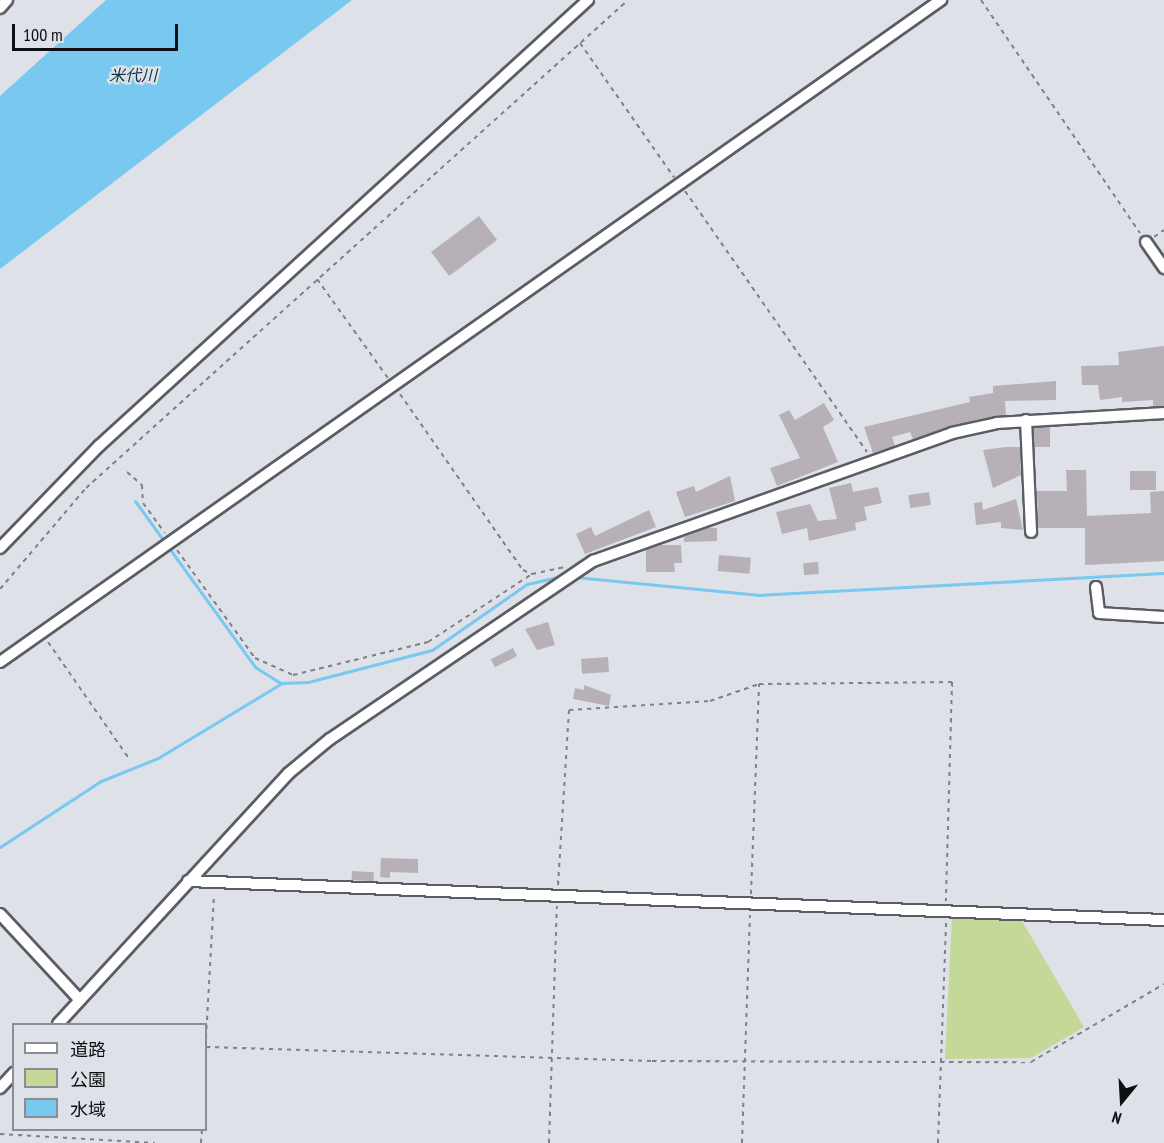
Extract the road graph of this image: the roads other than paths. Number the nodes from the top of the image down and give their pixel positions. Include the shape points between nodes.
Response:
1 (7, 0) edge
2 (588, 0) edge
3 (941, 0) edge
4 (0, 8) edge
5 (1146, 242) road end
6 (1164, 268) edge
7 (1164, 413) edge
8 (1026, 420) junction
9 (1031, 532) dead end
10 (0, 548) edge
11 (1096, 587) dead end
12 (1164, 617) edge
13 (0, 662) edge
14 (188, 881) junction
15 (0, 914) edge
16 (1164, 920) edge
17 (79, 999) junction
18 (59, 1023) edge
19 (12, 1075) edge
20 (0, 1088) edge

1 - 4 street
2 - 10 street via 99,446
3 - 13 street
5 - 6 street
7 - 8 street
8 - 9 street
8 - 14 street via 952,432 612,552 330,738 288,773
11 - 12 street via 1099,613
14 - 16 street
14 - 17 street
15 - 17 street
17 - 18 street
19 - 20 street

